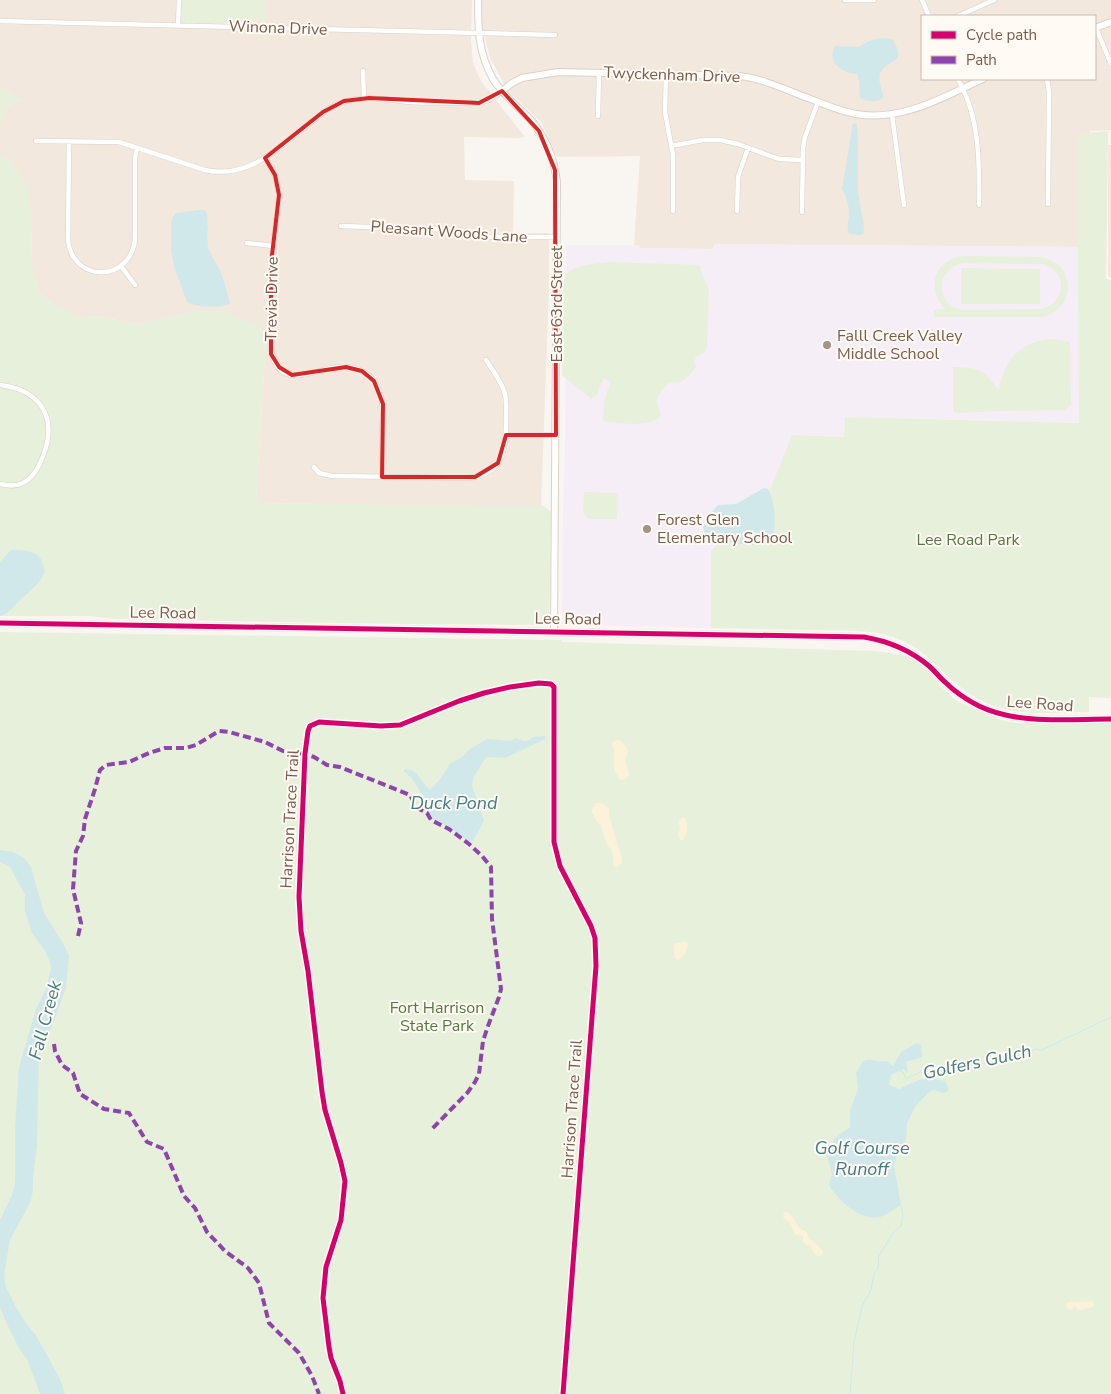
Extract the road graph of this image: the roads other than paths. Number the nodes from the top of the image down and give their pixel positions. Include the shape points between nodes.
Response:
1 (179, 0) edge
2 (478, 0) edge
3 (845, 0) edge
4 (874, 0) edge
5 (922, 0) edge
6 (994, 0) edge
7 (930, 15) edge
8 (960, 15) edge
9 (0, 21) edge
10 (1111, 22) edge
11 (178, 25) junction
12 (1096, 28) edge
13 (1096, 30) edge
14 (478, 33) junction
15 (555, 35) dead end
16 (1111, 64) edge
17 (363, 71) dead end
18 (599, 72) junction
19 (666, 74) junction
20 (958, 80) edge
21 (981, 80) edge
22 (1047, 80) edge
23 (962, 88) junction
24 (502, 91) junction
25 (364, 98) junction
26 (818, 102) junction
27 (892, 115) junction
28 (598, 116) dead end
29 (36, 141) dead end
30 (69, 141) junction
31 (671, 146) junction
32 (137, 148) junction
33 (748, 148) junction
34 (265, 158) junction
35 (803, 160) junction
36 (1048, 204) dead end
37 (904, 205) dead end
38 (978, 205) dead end
39 (673, 211) dead end
40 (737, 211) dead end
41 (802, 212) dead end
42 (341, 226) dead end
43 (557, 238) junction
44 (247, 243) dead end
45 (273, 246) junction
46 (120, 266) junction
47 (135, 285) dead end
48 (486, 360) dead end
49 (0, 385) edge
50 (506, 434) junction
51 (556, 435) junction
52 (314, 467) dead end
53 (382, 477) junction
54 (0, 484) edge
55 (0, 623) edge
56 (554, 632) junction
57 (1111, 719) edge

1 - 11 street
2 - 14 street, East 63rd Street
3 - 4 street
5 - 7 street
6 - 8 street
9 - 11 street, Winona Drive
10 - 12 street
11 - 14 street, Winona Drive
13 - 16 street
14 - 15 street, Winona Drive
14 - 24 street, East 63rd Street via 487,66
17 - 25 street
18 - 19 street, Twyckenham Drive
18 - 24 street, Twyckenham Drive via 534,75 516,81
18 - 28 street
19 - 26 street, Twyckenham Drive via 747,77
19 - 31 street via 665,112
20 - 23 street
21 - 23 street, Twyckenham Drive
22 - 36 street
23 - 27 street, Twyckenham Drive via 916,109
23 - 38 street via 972,113 978,153
24 - 25 street via 490,100 478,103
24 - 43 street, East 63rd Street via 532,122 550,151 557,182
25 - 34 street via 344,101 327,109
26 - 27 street, Twyckenham Drive via 859,115
26 - 35 street via 805,137
27 - 37 street
29 - 30 street
30 - 32 street via 114,142
30 - 46 street via 68,241 71,254 91,271 105,272
31 - 33 street via 713,140
31 - 39 street
32 - 34 street via 218,172 243,169
32 - 46 street via 135,242 130,257
33 - 35 street via 781,159
33 - 40 street via 738,177
34 - 45 street, Trevia Drive via 274,171 279,190
35 - 41 street
42 - 43 street, Pleasant Woods Lane via 459,230 489,237
43 - 51 street, East 63rd Street
44 - 45 street
45 - 53 street, Trevia Drive via 271,349 276,365 298,376 340,367 355,368 375,382 382,397
46 - 47 street
48 - 50 street via 504,392
49 - 54 street via 25,391 37,400 46,414 49,430 46,450 33,475 20,485
50 - 51 street
50 - 53 street via 500,460 491,470 478,476
51 - 56 street, East 63rd Street
52 - 53 street via 319,473 329,476
55 - 56 street, Lee Road
56 - 57 street, Lee Road via 873,638 915,655 962,697 993,712 1028,719

